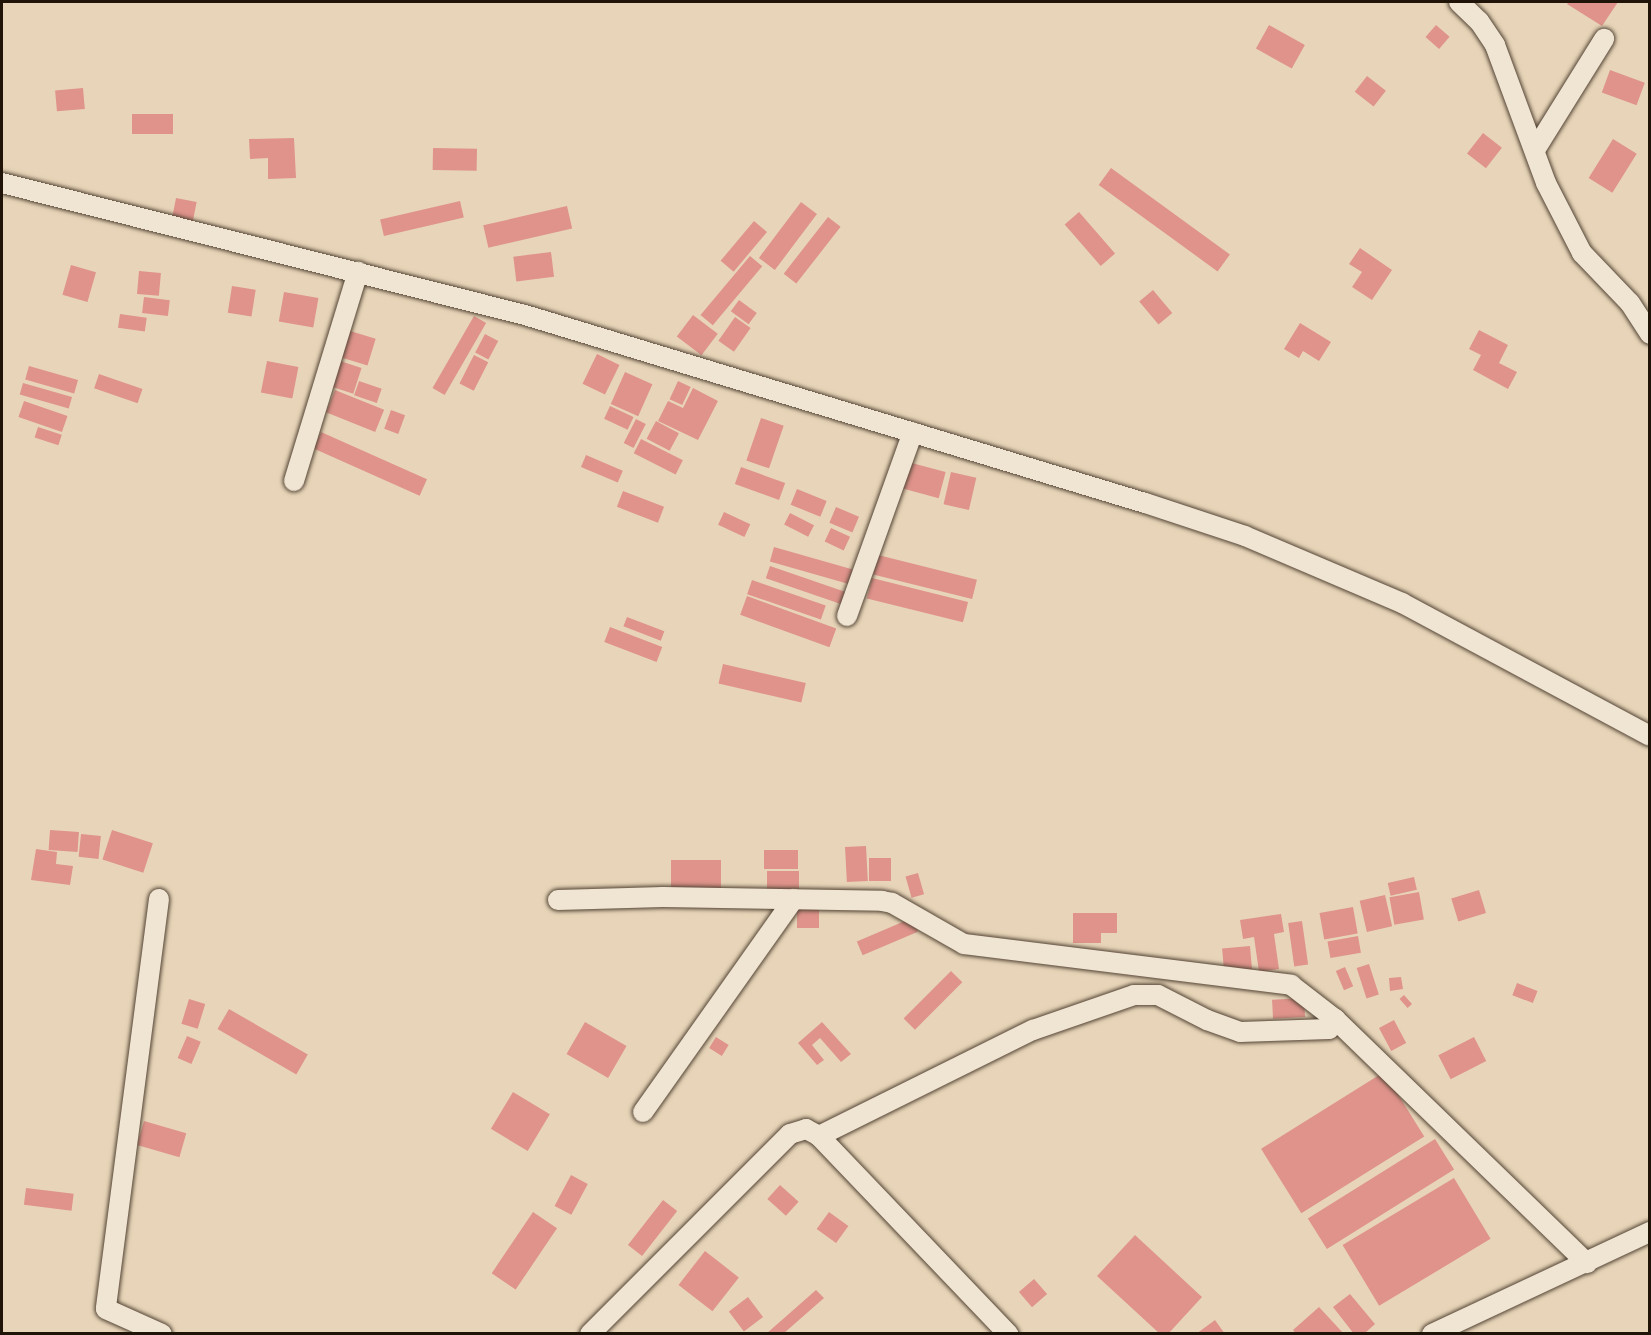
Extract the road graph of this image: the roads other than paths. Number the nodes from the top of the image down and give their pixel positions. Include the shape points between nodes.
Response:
1 (1459, 2) edge
2 (1604, 39) dead end
3 (1535, 150) junction
4 (2, 183) edge
5 (357, 272) junction
6 (1650, 334) edge
7 (913, 432) junction
8 (294, 481) dead end
9 (848, 616) dead end
10 (1650, 736) edge
11 (159, 899) dead end
12 (794, 899) junction
13 (558, 900) dead end
14 (1335, 1019) junction
15 (644, 1112) dead end
16 (819, 1136) junction
17 (1650, 1232) edge
18 (1587, 1263) junction
19 (162, 1334) edge
20 (590, 1334) edge
21 (1008, 1334) edge
22 (1432, 1334) edge

1 - 3 street via 1496,45
2 - 3 street
3 - 6 street via 1546,183 1582,253 1630,303
4 - 5 street
5 - 7 street via 525,315
5 - 8 street
7 - 9 street
7 - 10 street via 1245,536 1402,603
11 - 19 street via 106,1309
12 - 13 street
12 - 14 street via 892,903 964,944 1279,981 1300,990
12 - 15 street
14 - 16 street via 1329,1029 1240,1032 1158,995 1134,995 1033,1030
14 - 18 street
16 - 20 street via 806,1129 790,1134
16 - 21 street
17 - 18 street
18 - 22 street

